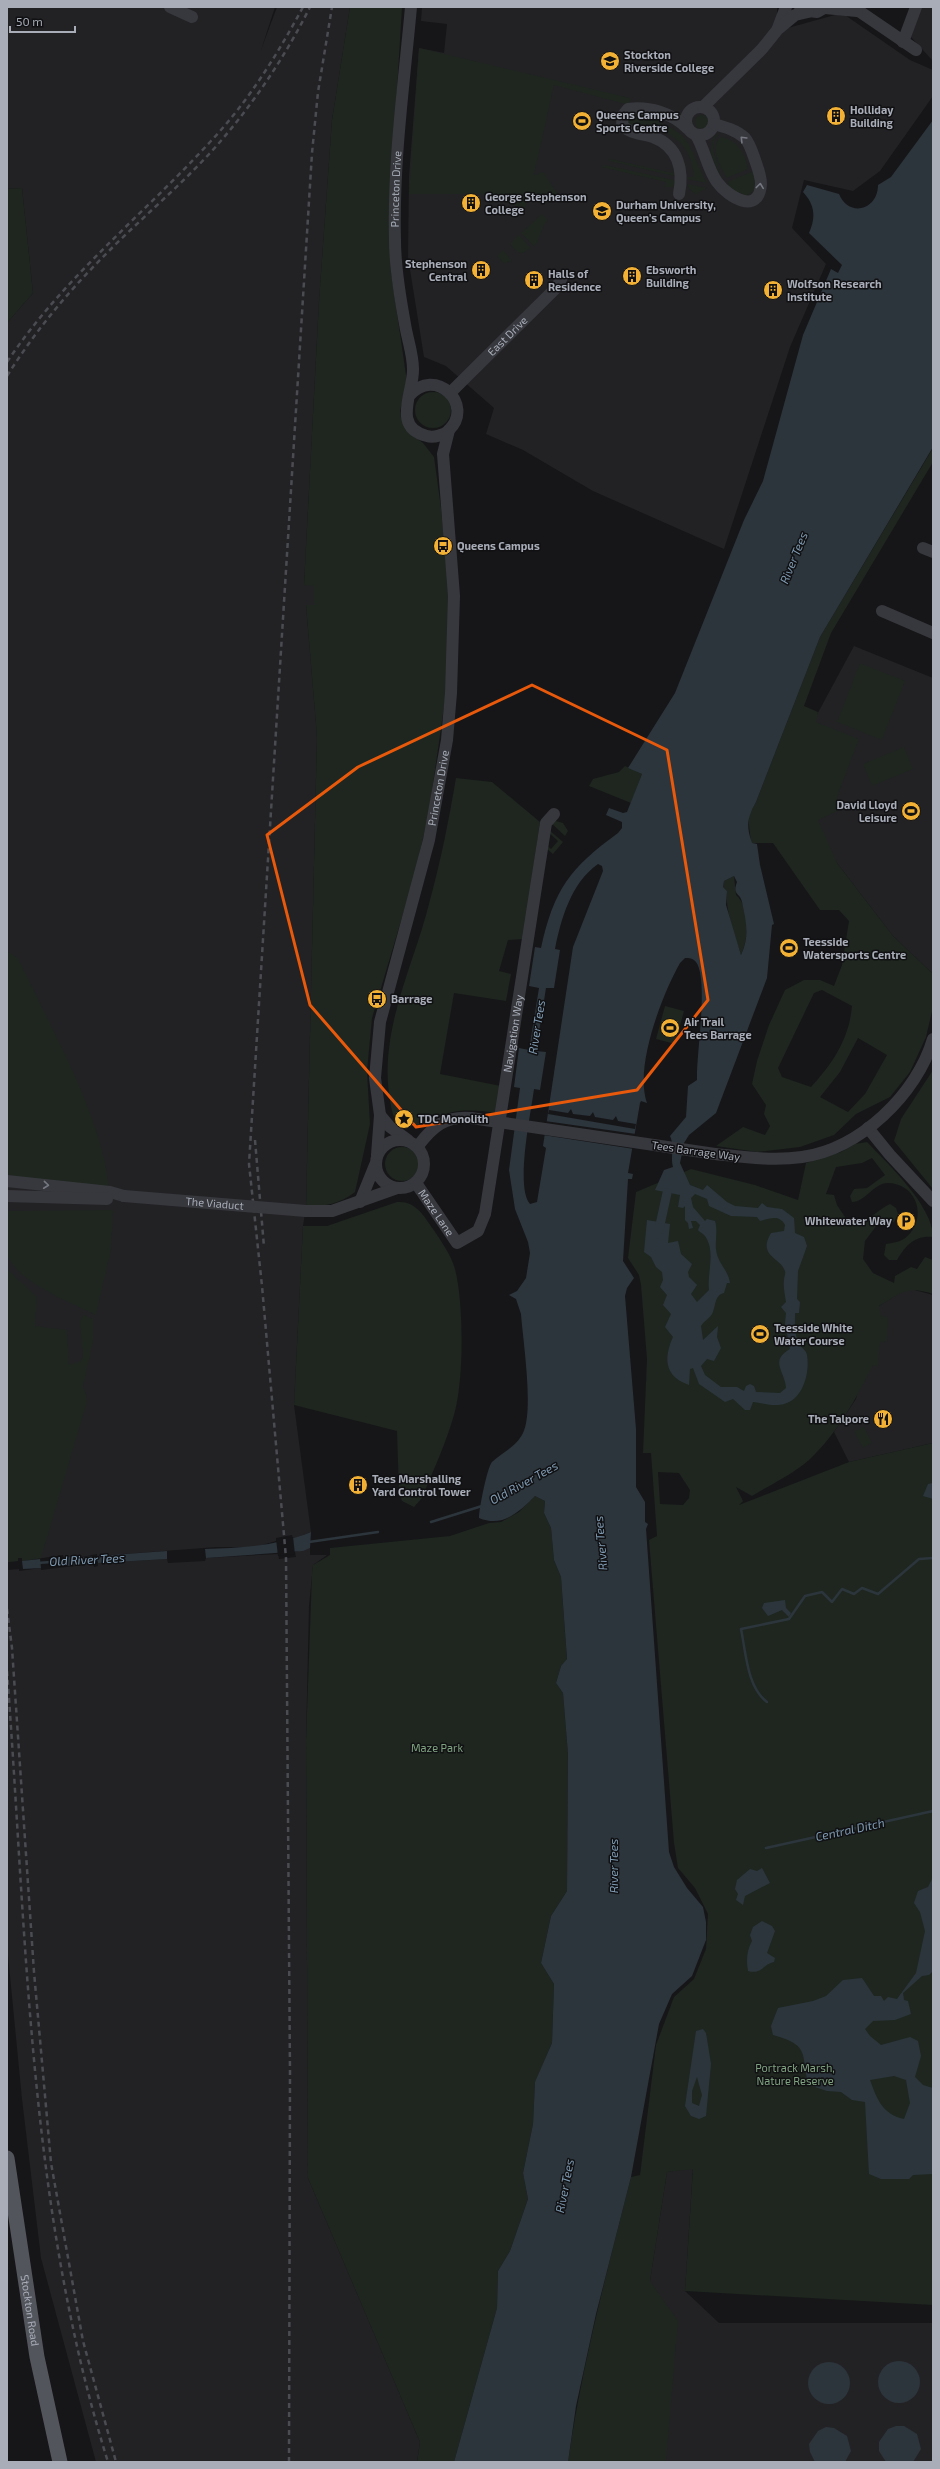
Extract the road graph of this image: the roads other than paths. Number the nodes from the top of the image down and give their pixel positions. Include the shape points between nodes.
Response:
1 (170, 7) edge
2 (410, 7) edge
3 (786, 7) edge
4 (795, 7) edge
5 (916, 7) edge
6 (825, 8) edge
7 (855, 9) edge
8 (808, 12) junction
9 (192, 17) dead end
10 (778, 29) junction
11 (903, 42) junction
12 (916, 50) dead end
13 (689, 113) junction
14 (671, 115) junction
15 (710, 119) junction
16 (691, 131) junction
17 (705, 151) junction
18 (679, 194) dead end
19 (562, 277) dead end
20 (413, 369) junction
21 (432, 385) junction
22 (450, 393) junction
23 (409, 396) junction
24 (449, 430) junction
25 (426, 436) junction
26 (443, 454) junction
27 (882, 610) dead end
28 (933, 633) edge
29 (554, 814) dead end
30 (933, 1039) edge
31 (380, 1115) junction
32 (868, 1128) junction
33 (413, 1143) junction
34 (376, 1160) junction
35 (7, 1181) edge
36 (416, 1183) junction
37 (397, 1188) junction
38 (7, 1196) edge
39 (124, 1196) junction
40 (933, 1201) edge
41 (360, 1202) junction
42 (457, 1243) joint
43 (7, 2158) edge
44 (60, 2462) edge

1 - 9 street
2 - 20 street, Princeton Drive via 396,174 395,241 402,308
3 - 10 street
4 - 8 street
5 - 11 street
6 - 7 street
6 - 8 street
7 - 11 street
8 - 10 street via 795,15
10 - 15 street via 718,93
11 - 12 street
13 - 14 street
13 - 15 street via 694,109
13 - 16 street via 686,119
14 - 16 street
14 - 18 street via 640,107 628,109 623,115 622,124 628,131 653,137 673,151 680,165 682,179
15 - 16 street via 706,134
15 - 17 street
17 -> 15 street via 717,181 726,193 736,200 751,201 756,197 761,185 745,138
16 - 17 street
19 - 22 street, East Drive via 557,287
20 - 21 street
20 - 23 street, Princeton Drive
21 - 22 street via 441,386
21 - 23 street via 423,386
22 - 24 street via 457,406 457,415
23 - 25 street via 405,407 408,422
24 - 25 street via 437,437
24 - 26 street, Princeton Drive
25 - 26 street
26 - 31 street, Princeton Drive via 454,596 447,740 440,791 425,861 390,978 380,1022 375,1078
27 - 28 street
29 - 42 street, Navigation Way via 546,823 485,1214 478,1231
30 - 32 street, Tees Barrage Way via 920,1072 900,1099
31 - 33 street via 390,1127
31 - 34 street, Princeton Drive
32 - 33 street, Tees Barrage Way, bridge via 831,1150 803,1157 754,1159 456,1117 435,1126
32 - 40 street
33 - 34 street via 395,1139 384,1145
33 - 36 street via 423,1155 425,1165
34 - 37 street via 378,1176 386,1184
34 - 41 street
35 -> 39 street, The Viaduct via 110,1192
36 - 37 street via 407,1188
36 - 42 street, Maze Lane
37 - 41 street, The Viaduct
38 - 39 street, The Viaduct via 110,1199
39 - 41 street, The Viaduct, bridge via 306,1211 332,1211
43 - 44 main road, Stockton Road via 37,2357

